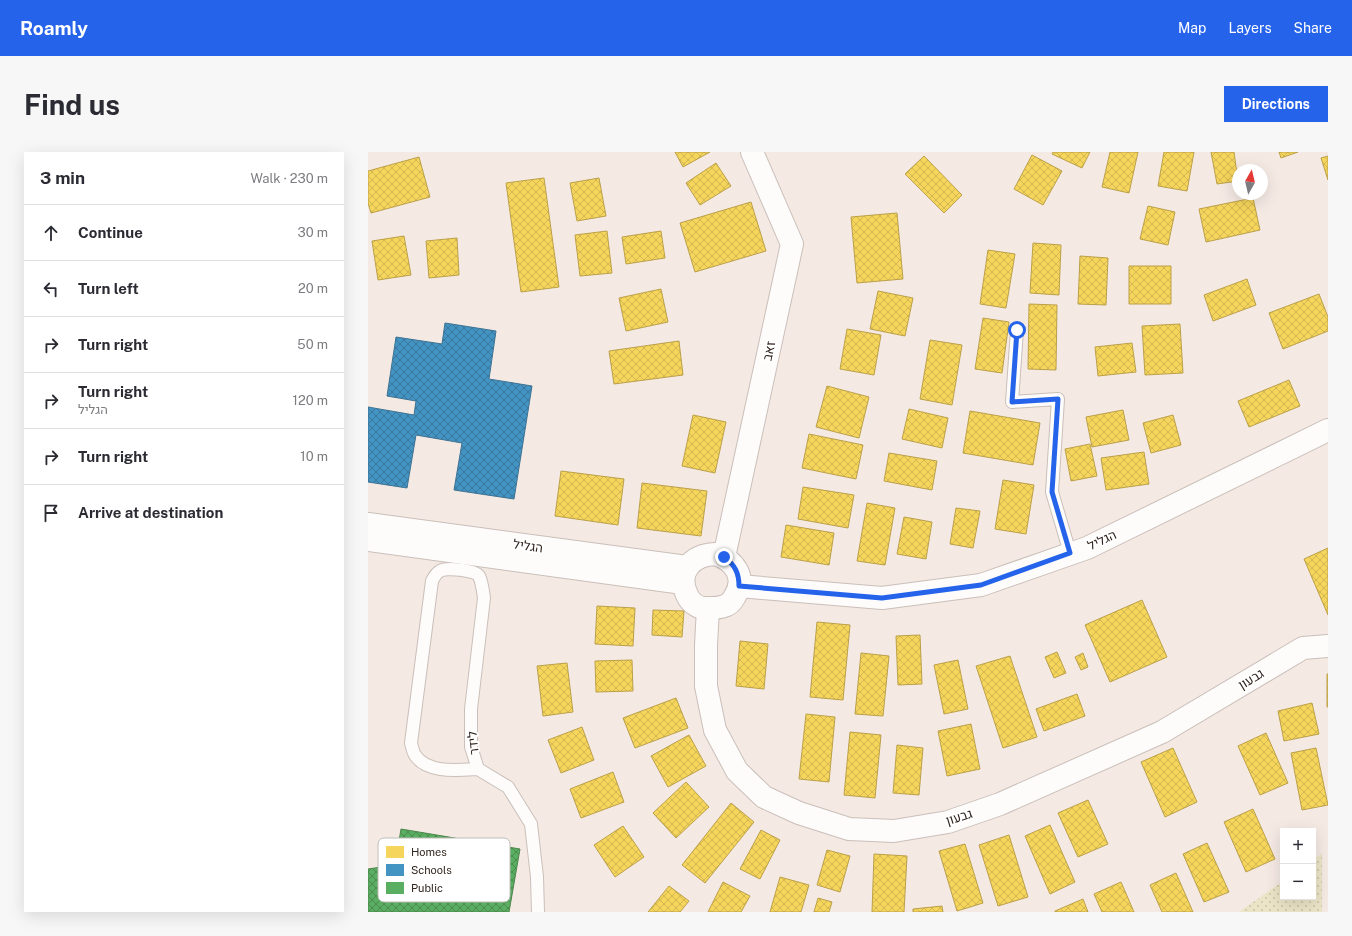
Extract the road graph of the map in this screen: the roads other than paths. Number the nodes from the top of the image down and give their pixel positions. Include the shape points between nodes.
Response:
1 (752, 152) edge
2 (1017, 330) dead end
3 (1328, 430) edge
4 (1304, 442) junction
5 (1328, 449) edge
6 (368, 524) edge
7 (368, 540) edge
8 (1070, 553) junction
9 (724, 557) junction
10 (685, 575) junction
11 (739, 586) junction
12 (708, 608) junction
13 (1328, 646) edge
14 (478, 769) junction
15 (538, 912) edge

1 - 9 street, זאב via 792,244
2 - 8 lane via 1012,402 1058,399 1052,492
3 - 4 street, הגליל
4 - 5 street
4 - 8 street, הגליל via 1087,548
6 - 10 street, הגליל
7 - 10 street, הגליל
8 - 11 street, הגליל via 981,585 882,598
9 - 10 street via 705,554 696,558
9 - 11 street via 735,567 739,576
10 - 12 street via 687,596 702,608
11 - 12 street via 733,600 726,606
12 - 13 street, גבעון via 706,686 715,730 737,770 764,797 799,813 849,829 894,831 948,822 1000,804 1162,732 1303,648
14 - 14 lane, לידר via 471,747 471,708 484,598 478,575 474,572 440,570 432,581 411,743 415,755 422,762 434,767 451,771
14 - 15 lane, לידר via 508,787 531,824

